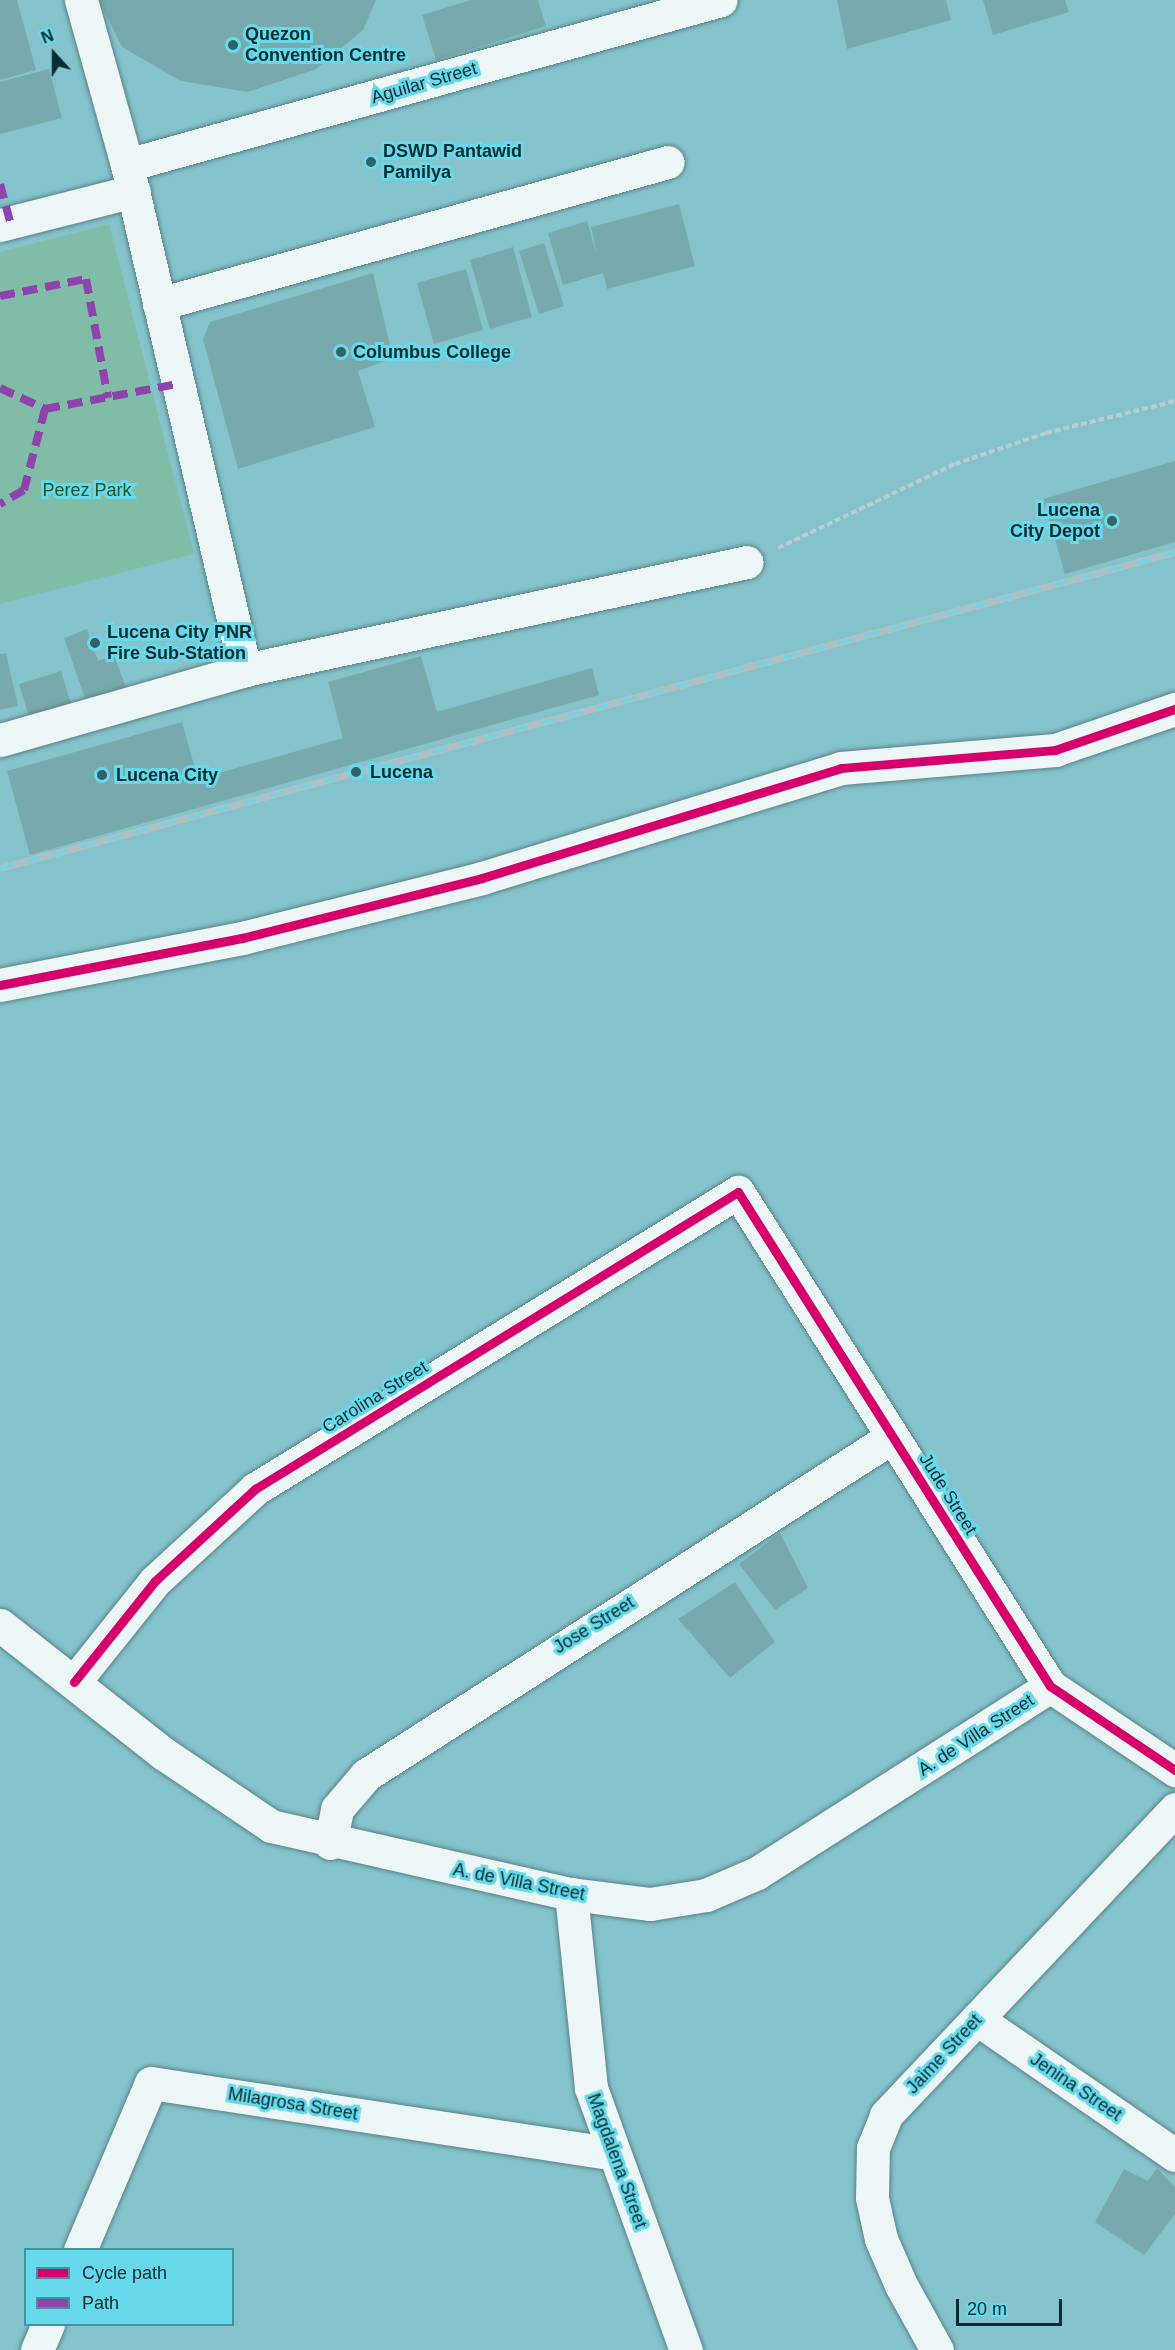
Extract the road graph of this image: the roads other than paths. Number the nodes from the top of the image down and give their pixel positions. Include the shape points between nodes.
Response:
1 (81, 0) edge
2 (722, 0) edge
3 (668, 162) dead end
4 (130, 178) junction
5 (0, 225) edge
6 (159, 304) junction
7 (747, 562) road end
8 (246, 670) junction
9 (1175, 710) edge
10 (0, 740) edge
11 (0, 985) edge
12 (738, 1192) joint
13 (892, 1437) junction
14 (0, 1625) edge
15 (74, 1682) junction
16 (1050, 1686) junction
17 (1175, 1770) edge
18 (1175, 1809) edge
19 (330, 1843) junction
20 (571, 1894) junction
21 (977, 2019) junction
22 (614, 2154) junction
23 (1175, 2155) edge
24 (81, 2248) edge
25 (48, 2326) edge
26 (37, 2350) edge
27 (686, 2350) edge
28 (937, 2350) edge

1 - 4 street
2 - 4 street, Aguilar Street
3 - 6 street
4 - 5 street, Aguilar Street
4 - 6 street
6 - 8 street
7 - 8 street
8 - 10 street
9 - 11 street via 1055,750 841,768 482,878 242,938
12 - 13 street, Jude Street
12 - 15 street, Carolina Street via 255,1489 155,1581
13 - 16 street, Jude Street
13 - 19 street, Jose Street via 366,1775 337,1809
14 - 15 street, A. de Villa Street
15 - 19 street, A. de Villa Street via 164,1754 271,1826
16 - 17 street, Jude Street
16 - 20 street, A. de Villa Street via 757,1873 726,1886 650,1904
18 - 21 street, Jaime Street
19 - 20 street, A. de Villa Street
20 - 22 street, Magdalena Street via 591,2088
21 - 23 street, Jenina Street
21 - 28 street, Jaime Street via 886,2115 873,2148 872,2198 881,2239
22 - 24 street, Milagrosa Street via 152,2083
22 - 27 street, Magdalena Street
25 - 26 street

